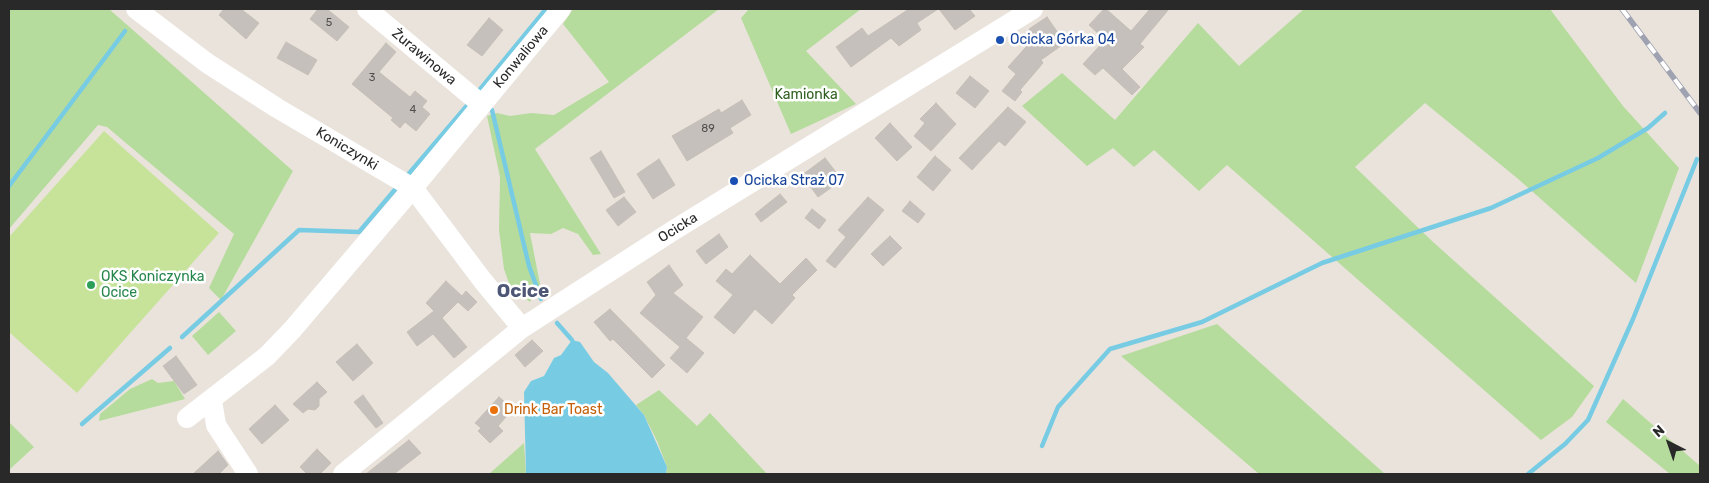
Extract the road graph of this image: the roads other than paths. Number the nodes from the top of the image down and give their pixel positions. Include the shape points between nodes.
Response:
1 (136, 9) edge
2 (367, 9) edge
3 (561, 9) edge
4 (1033, 9) edge
5 (481, 104) junction
6 (413, 188) junction
7 (522, 328) junction
8 (212, 400) junction
9 (187, 418) dead end
10 (248, 474) edge
11 (343, 474) edge

1 - 6 street, Koniczynki via 207,63
2 - 5 street, Żurawinowa
3 - 5 street, Konwaliowa
4 - 7 street, Ocicka via 674,230
5 - 6 street, Konwaliowa
6 - 7 street, Koniczynki
6 - 8 street, Konwaliowa via 292,330 267,356
7 - 11 street, Ocicka
8 - 9 street, Konwaliowa
8 - 10 street via 216,425

